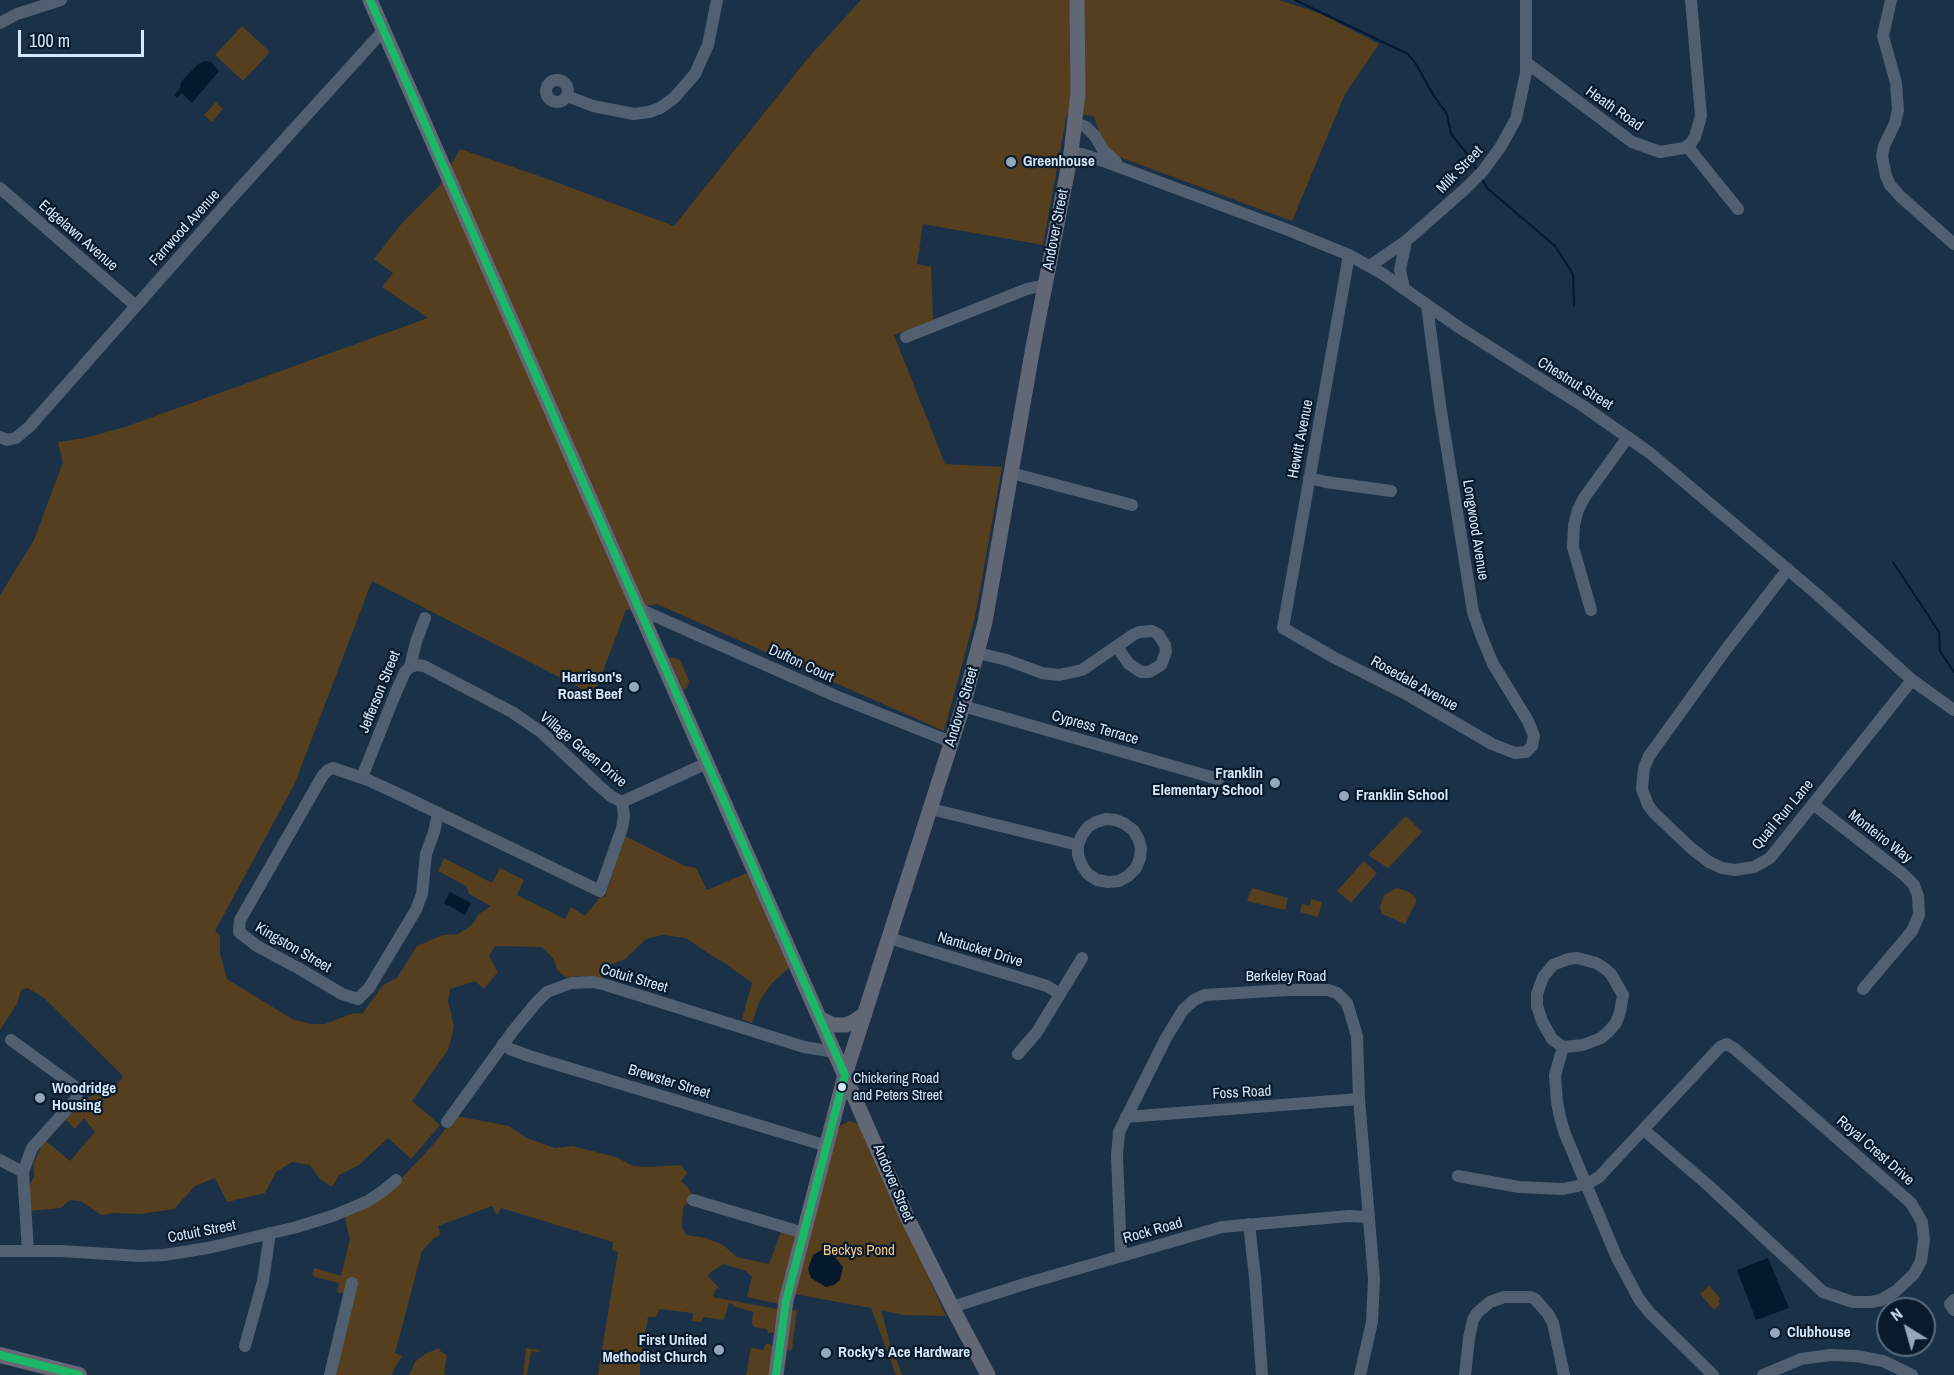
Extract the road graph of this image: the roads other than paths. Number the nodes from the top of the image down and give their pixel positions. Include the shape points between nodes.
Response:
1 (61, 0) edge
2 (370, 0) edge
3 (717, 0) edge
4 (1077, 0) edge
5 (1526, 0) edge
6 (1691, 0) edge
7 (1891, 0) edge
8 (0, 23) edge
9 (384, 31) junction
10 (1527, 63) junction
11 (567, 96) dead end
12 (1076, 123) junction
13 (1687, 146) junction
14 (1071, 153) junction
15 (1127, 170) junction
16 (0, 188) edge
17 (1738, 209) dead end
18 (1406, 241) junction
19 (1954, 244) edge
20 (1349, 255) junction
21 (1370, 266) junction
22 (1045, 285) junction
23 (1404, 288) junction
24 (1010, 297) junction
25 (1427, 305) junction
26 (136, 306) junction
27 (1040, 310) junction
28 (906, 337) dead end
29 (1628, 436) junction
30 (4, 439) edge
31 (1011, 473) junction
32 (1309, 477) junction
33 (1391, 491) dead end
34 (1132, 505) dead end
35 (1788, 569) junction
36 (639, 609) junction
37 (1591, 610) dead end
38 (425, 618) dead end
39 (1283, 628) joint
40 (1117, 646) dead end
41 (978, 653) junction
42 (410, 667) junction
43 (1912, 680) junction
44 (963, 706) junction
45 (1954, 710) edge
46 (951, 742) junction
47 (1532, 746) joint
48 (707, 763) junction
49 (362, 777) junction
50 (1218, 779) dead end
51 (622, 802) junction
52 (1813, 804) junction
53 (931, 809) junction
54 (438, 813) junction
55 (1078, 845) junction
56 (890, 938) junction
57 (1082, 958) dead end
58 (1863, 989) dead end
59 (1060, 994) junction
60 (865, 1014) junction
61 (820, 1019) junction
62 (11, 1040) dead end
63 (503, 1044) junction
64 (1563, 1047) junction
65 (835, 1052) junction
66 (1017, 1054) dead end
67 (845, 1075) junction
68 (1359, 1100) junction
69 (1126, 1117) junction
70 (865, 1119) junction
71 (447, 1122) dead end
72 (833, 1126) junction
73 (1644, 1130) junction
74 (827, 1146) junction
75 (0, 1160) edge
76 (23, 1172) junction
77 (1458, 1176) dead end
78 (396, 1180) dead end
79 (1587, 1184) junction
80 (693, 1200) dead end
81 (1368, 1217) junction
82 (1249, 1224) junction
83 (270, 1233) junction
84 (804, 1233) junction
85 (0, 1251) edge
86 (28, 1251) junction
87 (1121, 1256) junction
88 (352, 1283) dead end
89 (1954, 1300) edge
90 (952, 1307) junction
91 (1954, 1310) edge
92 (245, 1346) dead end
93 (0, 1355) edge
94 (0, 1365) edge
95 (41, 1375) edge
96 (79, 1375) edge
97 (330, 1375) edge
98 (776, 1375) edge
99 (988, 1375) edge
100 (1263, 1375) edge
101 (1360, 1375) edge
102 (1466, 1375) edge
103 (1564, 1375) edge
104 (1713, 1375) edge
105 (1763, 1375) edge
106 (1912, 1375) edge

1 - 8 street
2 - 9 main road
3 - 11 street via 708,45 694,74 660,108 634,114
4 - 12 main road, Andover Street
5 - 10 street, Milk Street
6 - 13 street via 1701,116 1695,137
7 - 19 street via 1883,36 1899,102 1882,156 1886,176 1901,197
9 - 26 street, Farrwood Avenue
9 - 36 main road
10 - 13 street, Heath Road via 1632,141 1660,152
10 - 18 street, Milk Street via 1516,119 1501,146 1480,175
12 - 14 main road, Andover Street
12 - 15 street, Chestnut Street via 1086,127 1109,157
13 - 17 street
14 - 15 street, Chestnut Street
14 - 22 main road, Andover Street
15 - 20 street, Chestnut Street
16 - 26 street, Edgelawn Avenue
18 - 21 street, Milk Street
18 - 23 street via 1400,270
20 - 21 street, Chestnut Street
20 - 32 street, Hewitt Avenue
21 - 23 street, Chestnut Street
22 - 24 street
22 - 27 main road, Andover Street
23 - 25 street, Chestnut Street
24 - 27 street via 1025,297
24 - 28 street
25 - 29 street, Chestnut Street
25 - 47 street, Longwood Avenue via 1473,612 1493,664 1532,731
26 - 30 street, Farrwood Avenue via 22,434
27 - 31 main road, Andover Street
29 - 35 street, Chestnut Street
29 - 37 street via 1584,498 1574,525 1574,547
31 - 34 street
31 - 41 main road, Andover Street
32 - 33 street
32 - 39 street, Hewitt Avenue
35 - 43 street, Chestnut Street
35 - 52 street, Quail Run Lane via 1649,756 1642,789 1654,813 1691,848 1709,862 1734,870 1754,867 1770,858
36 - 46 street, Dufton Court
36 - 48 main road
38 - 42 street, Jefferson Street
39 - 47 street, Rosedale Avenue via 1492,744 1515,753 1526,752
40 - 41 street via 1082,670 1059,675
41 - 44 main road, Andover Street
42 - 49 street, Jefferson Street
42 - 51 street, Village Green Drive via 424,666 512,712
43 - 45 street, Chestnut Street
43 - 52 street, Quail Run Lane
44 - 46 main road, Andover Street
44 - 50 street, Cypress Terrace
46 - 53 main road, Andover Street
48 - 51 street, Village Green Drive
48 - 61 main road
49 - 54 street, Kingston Street
49 - 54 street, Kingston Street via 333,768 325,772 238,925 239,932 257,946 342,994 358,999 366,992 411,921 422,894 426,854
51 - 54 street, Kingston Street via 622,828 600,891
52 - 58 street, Monteiro Way via 1903,874 1918,896 1919,915 1911,931
53 - 55 street
53 - 56 main road, Andover Street
55 - 55 street via 1088,827 1106,819 1116,820 1133,830 1140,858 1136,868 1119,881 1097,880 1082,866
56 - 59 street, Nantucket Drive
56 - 60 main road, Andover Street
57 - 59 street
59 - 66 street via 1037,1032
60 - 61 main road via 846,1025
60 - 67 main road, Andover Street
61 - 65 main road
62 - 76 street via 78,1091 77,1098 32,1148
63 - 65 street, Cotuit Street via 547,992 571,983 593,982 804,1047
63 - 71 street, Cotuit Street
63 - 74 street, Brewster Street via 529,1056
64 - 64 street via 1601,1038 1618,1017 1623,995 1611,974 1596,963 1577,958 1561,961 1547,971 1540,984 1537,1006 1542,1021 1552,1039
64 - 79 street via 1555,1075 1557,1102 1564,1134
65 - 67 main road
67 - 70 main road, Andover Street
67 - 72 main road
68 - 69 street, Foss Road
68 - 69 street, Berkeley Road via 1355,1027 1347,1003 1337,993 1311,989 1231,993 1198,997 1183,1010
68 - 81 street, Berkeley Road
69 - 87 street, Berkeley Road via 1117,1149
70 - 72 main road via 848,1117
70 - 90 main road, Andover Street
72 - 74 main road
73 - 73 street, Royal Crest Drive via 1716,1051 1727,1044 1911,1203 1922,1222 1921,1261 1896,1292 1881,1300 1860,1304 1826,1294
73 - 79 street, Royal Crest Drive via 1599,1177
74 - 84 main road
75 - 76 street
76 - 86 street
77 - 79 street, Royal Crest Drive via 1518,1187 1563,1189
78 - 83 street, Cotuit Street via 353,1209
79 - 104 street via 1617,1258 1639,1299
80 - 84 street
81 - 82 street, Rock Road
81 - 101 street, Berkeley Road via 1373,1308
82 - 87 street, Rock Road via 1222,1227
82 - 100 street
83 - 86 street, Cotuit Street via 165,1255
83 - 92 street via 263,1281
84 - 98 main road via 786,1300
85 - 86 street, Cotuit Street
87 - 90 street, Rock Road
88 - 97 street
89 - 91 street via 1950,1304
90 - 99 main road, Andover Street
93 - 96 highway
94 - 95 highway
102 - 103 street via 1473,1320 1490,1302 1504,1297 1530,1297 1548,1314
105 - 106 street via 1801,1359 1830,1355 1883,1361

